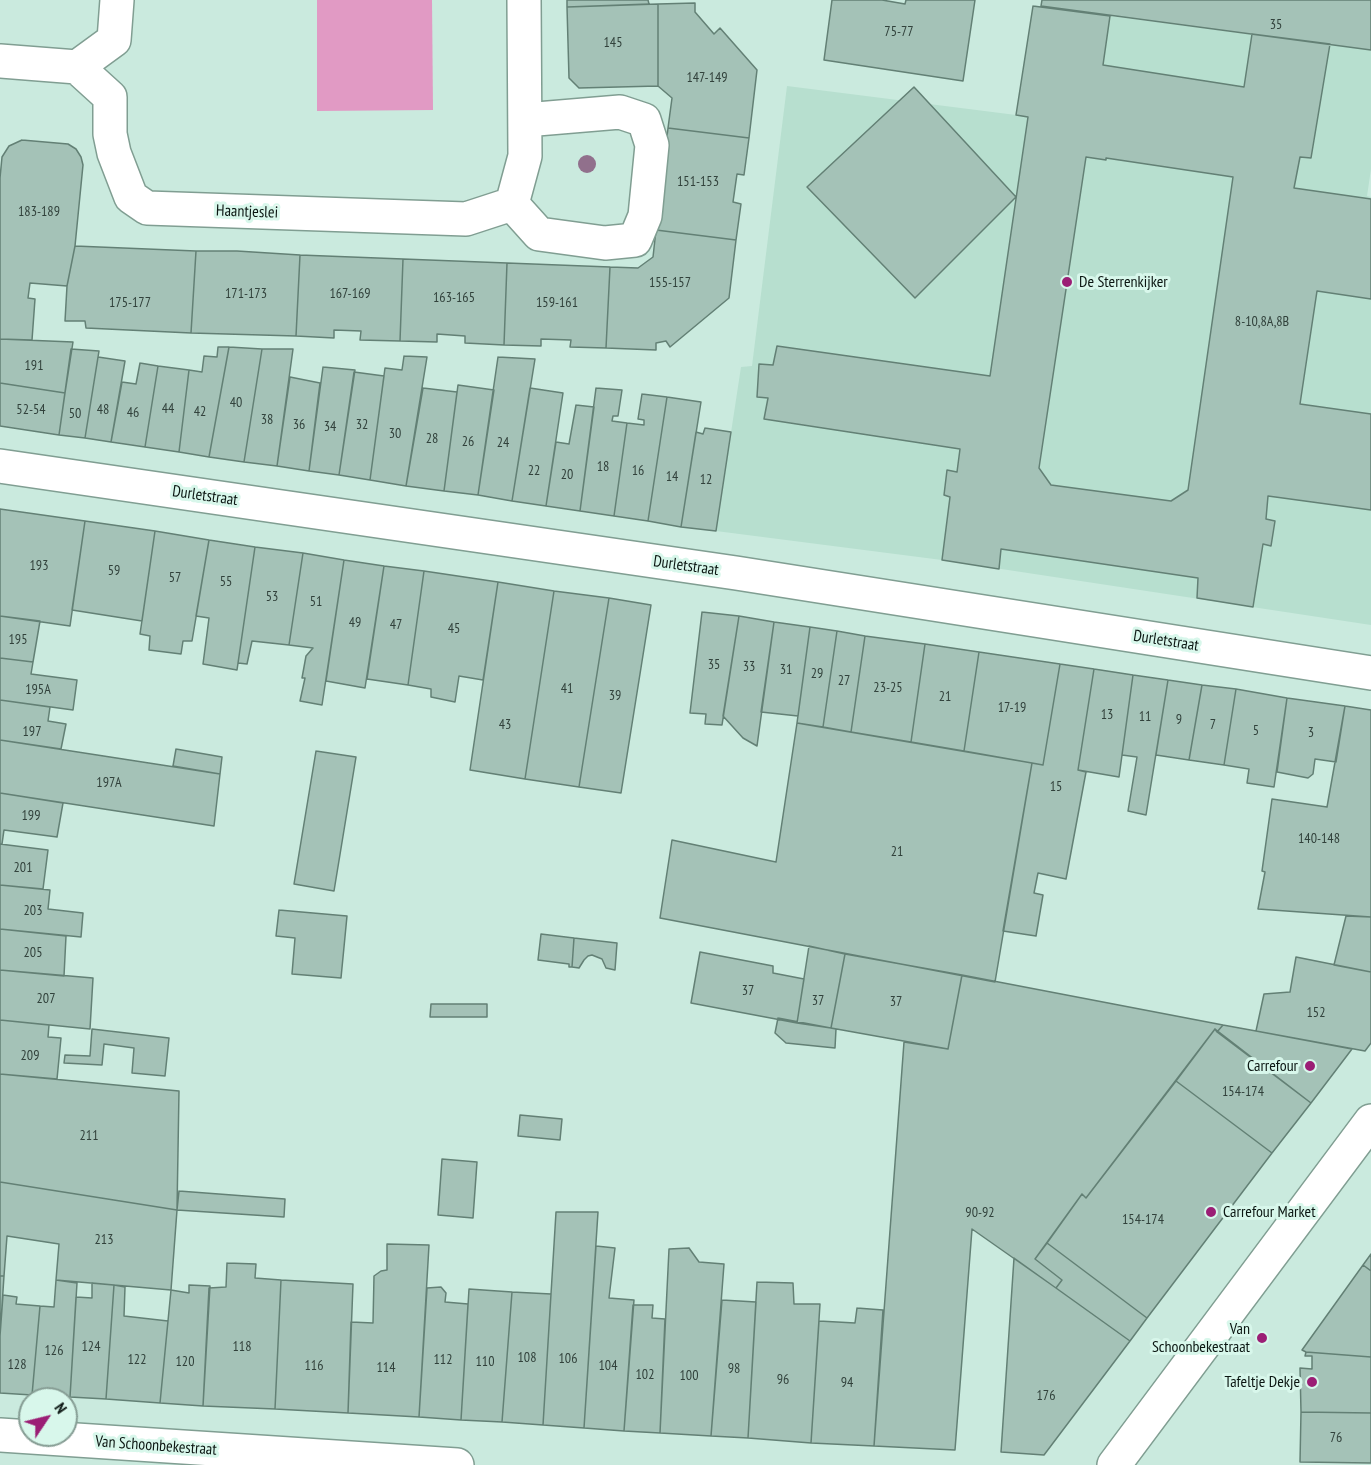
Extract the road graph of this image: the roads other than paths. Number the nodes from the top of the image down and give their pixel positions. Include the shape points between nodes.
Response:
1 (117, 0) edge
2 (524, 0) edge
3 (0, 61) edge
4 (77, 67) junction
5 (525, 120) junction
6 (512, 204) junction
7 (0, 466) edge
8 (1371, 673) edge
9 (1371, 1121) edge
10 (0, 1435) edge
11 (457, 1465) edge
12 (1114, 1465) edge

1 - 4 street via 114,40
2 - 5 street
3 - 4 street
4 - 6 street, Haantjeslei via 110,96 114,153 131,197 147,208 466,219
5 - 6 street via 525,156
5 - 6 street via 620,112 644,120 652,145 645,216 635,240 605,243 539,234
7 - 8 street, Durletstraat via 724,571
9 - 12 street
10 - 11 street, Van Schoonbekestraat

